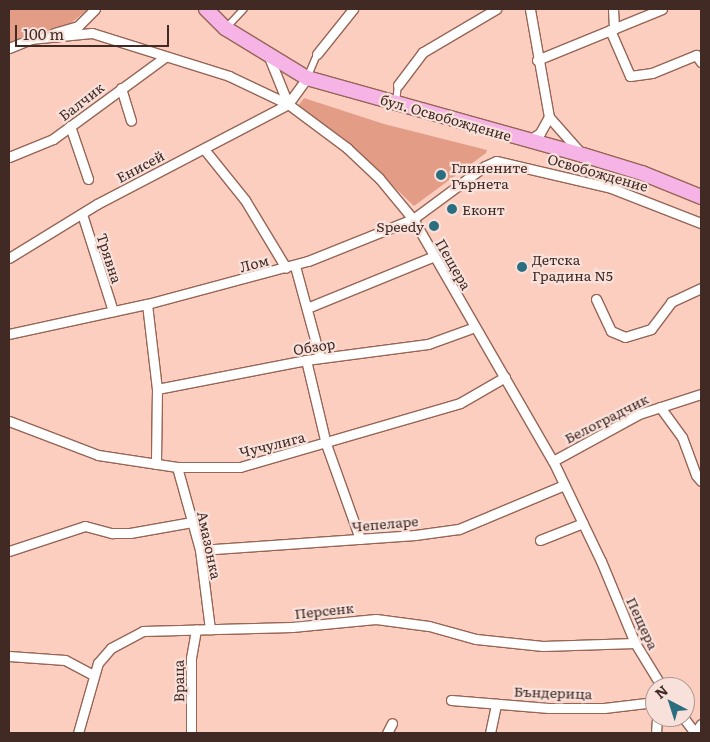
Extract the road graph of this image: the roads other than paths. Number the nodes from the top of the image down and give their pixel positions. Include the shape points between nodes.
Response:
1 (95, 9) edge
2 (206, 9) edge
3 (244, 9) edge
4 (353, 9) edge
5 (496, 9) edge
6 (530, 9) edge
7 (613, 9) edge
8 (662, 9) edge
9 (225, 28) junction
10 (612, 29) junction
11 (30, 40) junction
12 (9, 48) edge
13 (317, 54) joint
14 (165, 57) junction
15 (269, 57) junction
16 (537, 60) junction
17 (701, 62) edge
18 (306, 78) junction
19 (398, 84) joint
20 (121, 88) junction
21 (396, 103) junction
22 (288, 104) junction
23 (548, 117) junction
24 (131, 120) dead end
25 (70, 126) junction
26 (529, 140) junction
27 (204, 148) junction
28 (583, 155) junction
29 (9, 156) edge
30 (484, 166) joint
31 (88, 179) dead end
32 (701, 197) edge
33 (82, 214) junction
34 (413, 219) junction
35 (701, 223) edge
36 (432, 257) junction
37 (9, 258) edge
38 (291, 267) junction
39 (701, 288) edge
40 (596, 299) dead end
41 (147, 304) junction
42 (307, 308) junction
43 (113, 311) junction
44 (476, 327) junction
45 (9, 334) edge
46 (320, 358) junction
47 (306, 360) junction
48 (505, 377) junction
49 (156, 389) junction
50 (701, 394) edge
51 (660, 407) junction
52 (9, 421) edge
53 (326, 444) junction
54 (553, 461) junction
55 (156, 464) junction
56 (177, 467) junction
57 (698, 478) edge
58 (564, 485) junction
59 (192, 522) junction
60 (583, 524) junction
61 (360, 540) junction
62 (540, 540) dead end
63 (200, 550) junction
64 (9, 551) edge
65 (196, 629) junction
66 (210, 629) junction
67 (635, 643) junction
68 (9, 656) edge
69 (93, 675) junction
70 (656, 677) edge
71 (451, 700) dead end
72 (645, 703) edge
73 (496, 704) junction
74 (392, 723) dead end
75 (701, 724) edge
76 (78, 733) edge
77 (191, 733) edge
78 (387, 733) edge
79 (490, 733) edge
80 (694, 733) edge

1 - 11 street via 78,26
2 - 9 main road, бул. Освобождение
3 - 9 street
4 - 13 street
5 - 19 street via 415,59
6 - 16 street
7 - 10 street
8 - 10 street
9 - 15 main road, бул. Освобождение
10 - 16 street
10 - 17 street via 630,76 652,73 696,55
11 - 12 street
11 - 14 street, Пещера via 92,33
13 - 18 street
14 - 20 street, Балчик
14 - 22 street, Пещера via 229,76
15 - 18 main road, бул. Освобождение
15 - 22 street
16 - 23 street
18 - 21 main road, бул. Освобождение
18 - 22 street
19 - 21 street
20 - 24 street
20 - 25 street, Балчик
21 - 26 main road, бул. Освобождение
22 - 27 street, Енисей
22 - 34 street, Пещера via 347,148 379,178
23 - 26 street via 540,133
23 - 28 street
25 - 29 street, Балчик via 38,147
25 - 31 street
26 - 28 main road, бул. Освобождение
27 - 33 street, Енисей
27 - 38 street
28 - 32 main road, бул. Освобождение via 642,173
30 - 34 street, Лом
30 - 35 street, Освобождение via 496,161 509,162 611,188
33 - 37 street, Енисей
33 - 43 street, Трявна
34 - 36 street, Пещера
34 - 38 street, Лом
36 - 42 street
36 - 44 street, Пещера
38 - 41 street, Лом
38 - 42 street
39 - 40 street via 671,302 650,329 624,337 611,331
41 - 43 street, Лом
41 - 49 street
42 - 46 street
43 - 45 street, Лом
44 - 46 street, Обзор via 428,344
44 - 48 street, Пещера
46 - 47 street, Обзор
47 - 49 street, Обзор
47 - 53 street
48 - 53 street, Чучулига via 460,403
48 - 54 street, Пещера
49 - 55 street
50 - 51 street, Белоградчик
51 - 54 street, Белоградчик via 620,424
51 - 57 street via 682,436
52 - 55 street, Чучулига via 98,455
53 - 56 street, Чучулига via 240,467
53 - 61 street
54 - 58 street, Пещера
55 - 56 street, Чучулига
56 - 59 street, Амазонка
58 - 60 street, Пещера
58 - 61 street, Чепеларе via 459,529
59 - 63 street, Амазонка
59 - 64 street via 130,533 112,533 85,526
60 - 62 street
60 - 67 street, Пещера
61 - 63 street, Чепеларе
63 - 66 street, Амазонка
65 - 66 street, Персенк
65 - 69 street, Персенк via 135,632 110,648
65 - 77 street, Враца via 191,658
66 - 67 street, Персенк via 292,627 376,619 429,626 476,639 543,646
67 - 70 street, Пещера
68 - 69 street via 66,660
69 - 76 street, Персенк
71 - 73 street, Бъндерица
72 - 73 street, Бъндерица via 604,708
73 - 79 street
74 - 78 street
75 - 80 street

